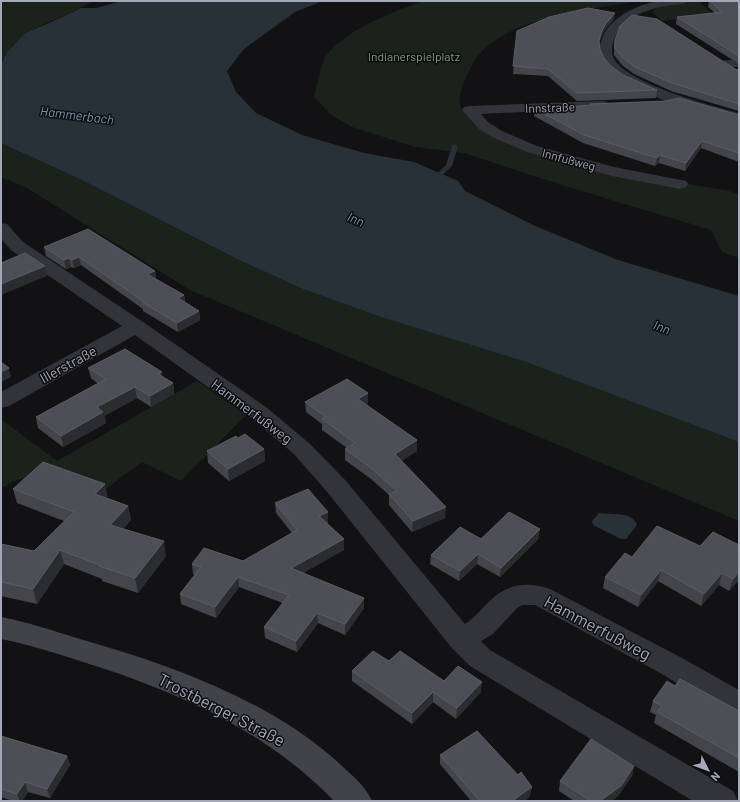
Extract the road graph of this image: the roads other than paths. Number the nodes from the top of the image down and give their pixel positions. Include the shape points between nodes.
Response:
1 (682, 1) edge
2 (713, 56) edge
3 (733, 64) edge
4 (739, 72) edge
5 (678, 100) junction
6 (649, 104) edge
7 (619, 105) edge
8 (469, 110) joint
9 (739, 118) edge
10 (680, 184) dead end
11 (1, 228) edge
12 (9, 249) edge
13 (136, 326) junction
14 (1, 402) edge
15 (1, 628) edge
16 (461, 639) junction
17 (739, 705) edge
18 (356, 801) edge
19 (722, 801) edge

1 - 5 street via 665,3 647,13 625,19 612,30 606,50 607,58 612,65 627,77
2 - 3 street
3 - 4 street
5 - 6 street
5 - 9 street
7 - 8 street, Innstraße
8 - 10 street, Innfußweg via 496,134 525,146 612,170
11 - 12 street, Hammerfußweg
12 - 13 street, Hammerfußweg
13 - 14 street, Illerstraße
13 - 16 street, Hammerfußweg via 258,412 302,449 337,487
15 - 18 main road, Trostberger Straße via 151,672 202,694 248,718 303,752
16 - 17 street, Hammerfußweg via 482,627 514,596 540,596 672,666
16 - 19 street, Hammerfußweg via 480,658

